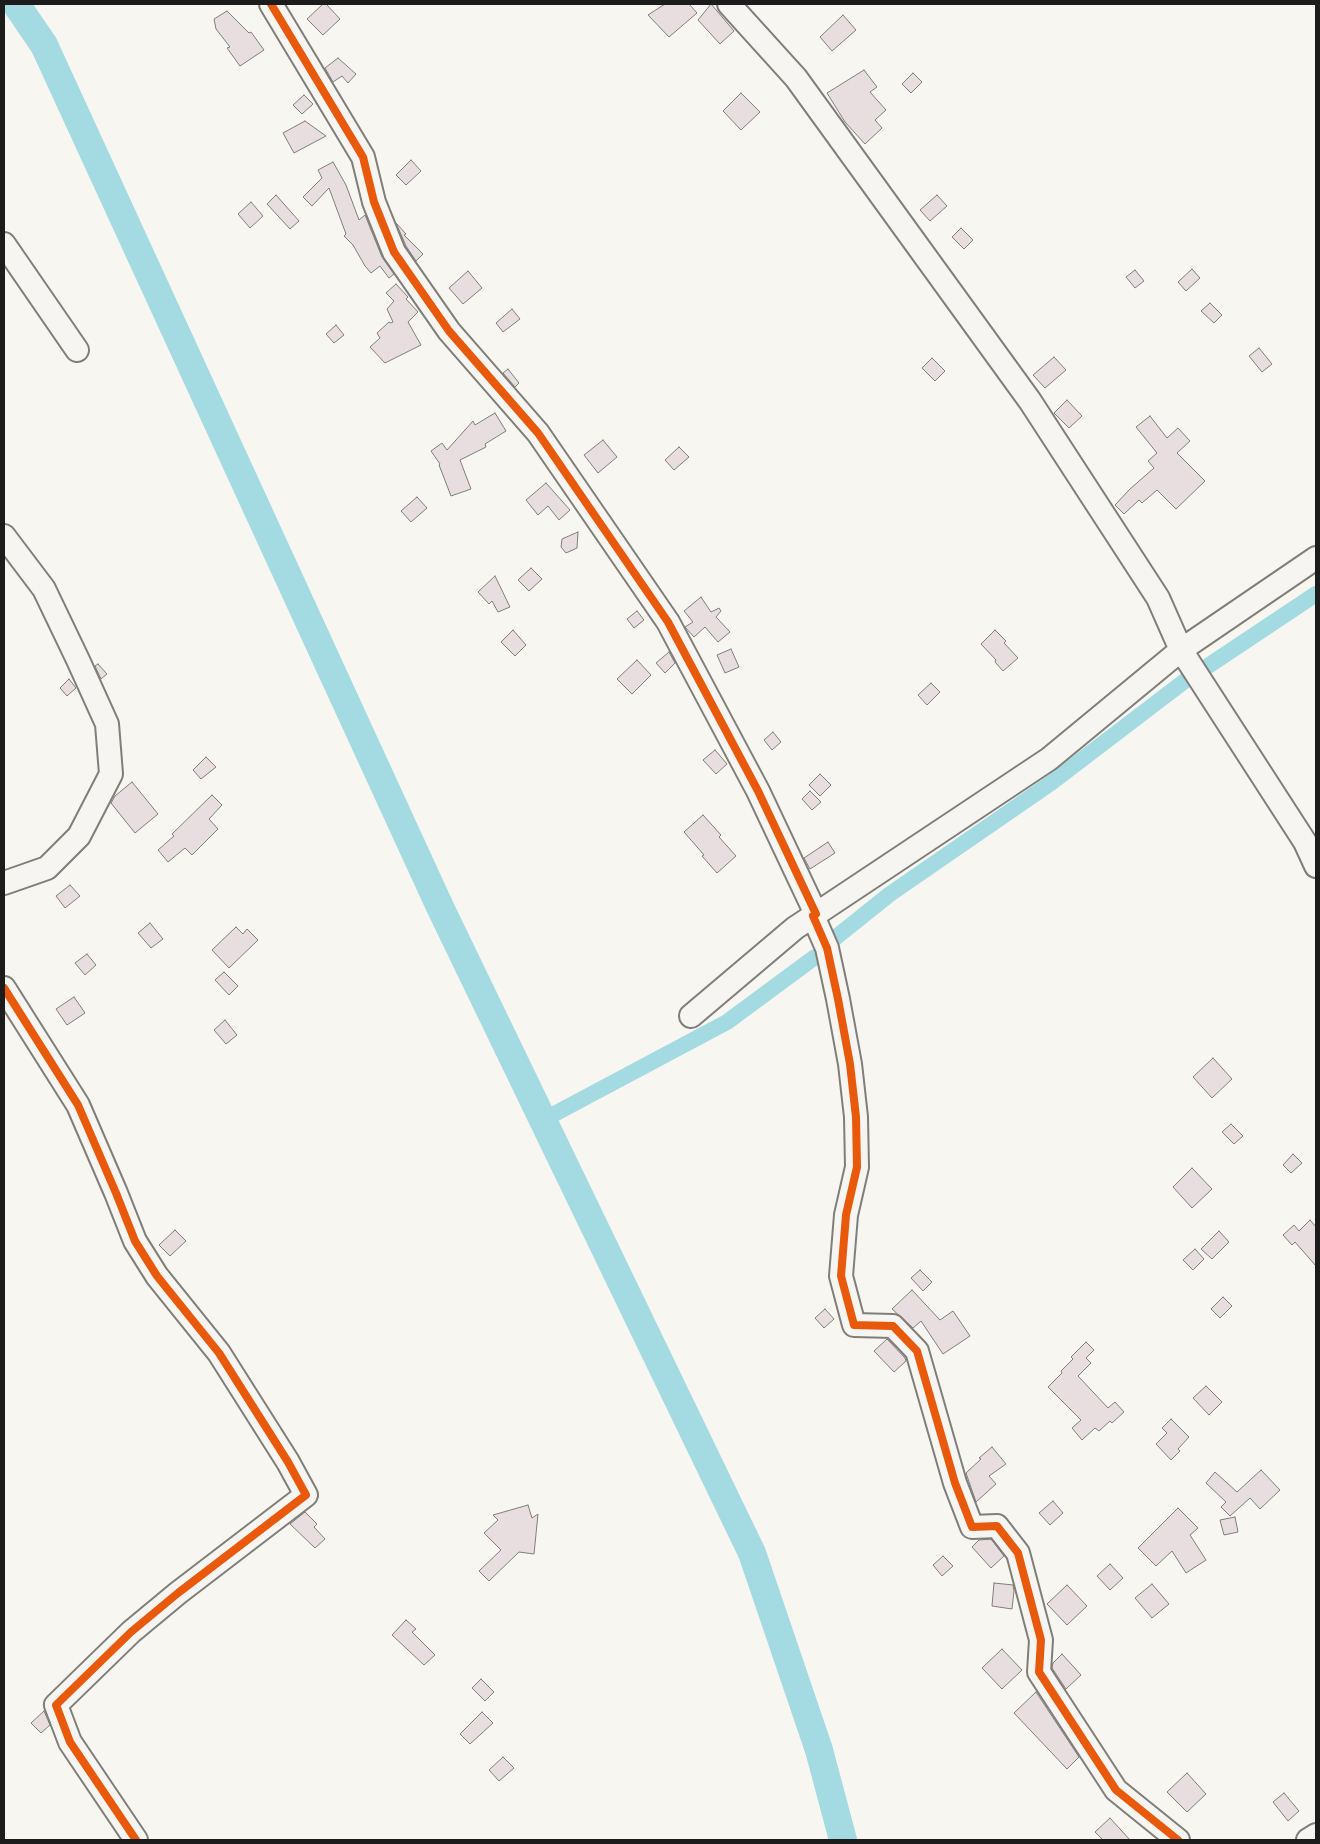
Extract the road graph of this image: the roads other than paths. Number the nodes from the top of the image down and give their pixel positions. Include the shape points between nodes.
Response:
1 (271, 4) edge
2 (729, 4) edge
3 (4, 244) edge
4 (77, 350) dead end
5 (4, 536) edge
6 (1316, 558) edge
7 (1181, 650) junction
8 (1316, 866) edge
9 (4, 883) edge
10 (814, 915) junction
11 (4, 988) edge
12 (691, 1016) dead end
13 (1316, 1835) edge
14 (136, 1840) edge
15 (1178, 1840) edge
16 (1308, 1840) edge

1 - 10 street via 363,157 374,202 394,252 449,331 538,433 668,622 758,791
2 - 7 street via 796,78 1030,401 1158,598
3 - 4 street
5 - 9 street via 44,589 107,724 111,774 79,836 47,868
6 - 7 street
7 - 8 street via 1305,842
7 - 10 street via 1049,759
10 - 12 street
10 - 15 street via 831,965 855,1109 857,1167 846,1215 841,1276 854,1325 893,1326 917,1351 955,1483 972,1527 997,1526 1018,1552 1041,1640 1039,1672 1116,1790
11 - 14 street via 78,1106 134,1241 157,1276 219,1353 306,1495 130,1632 56,1705 70,1742
13 - 16 street

